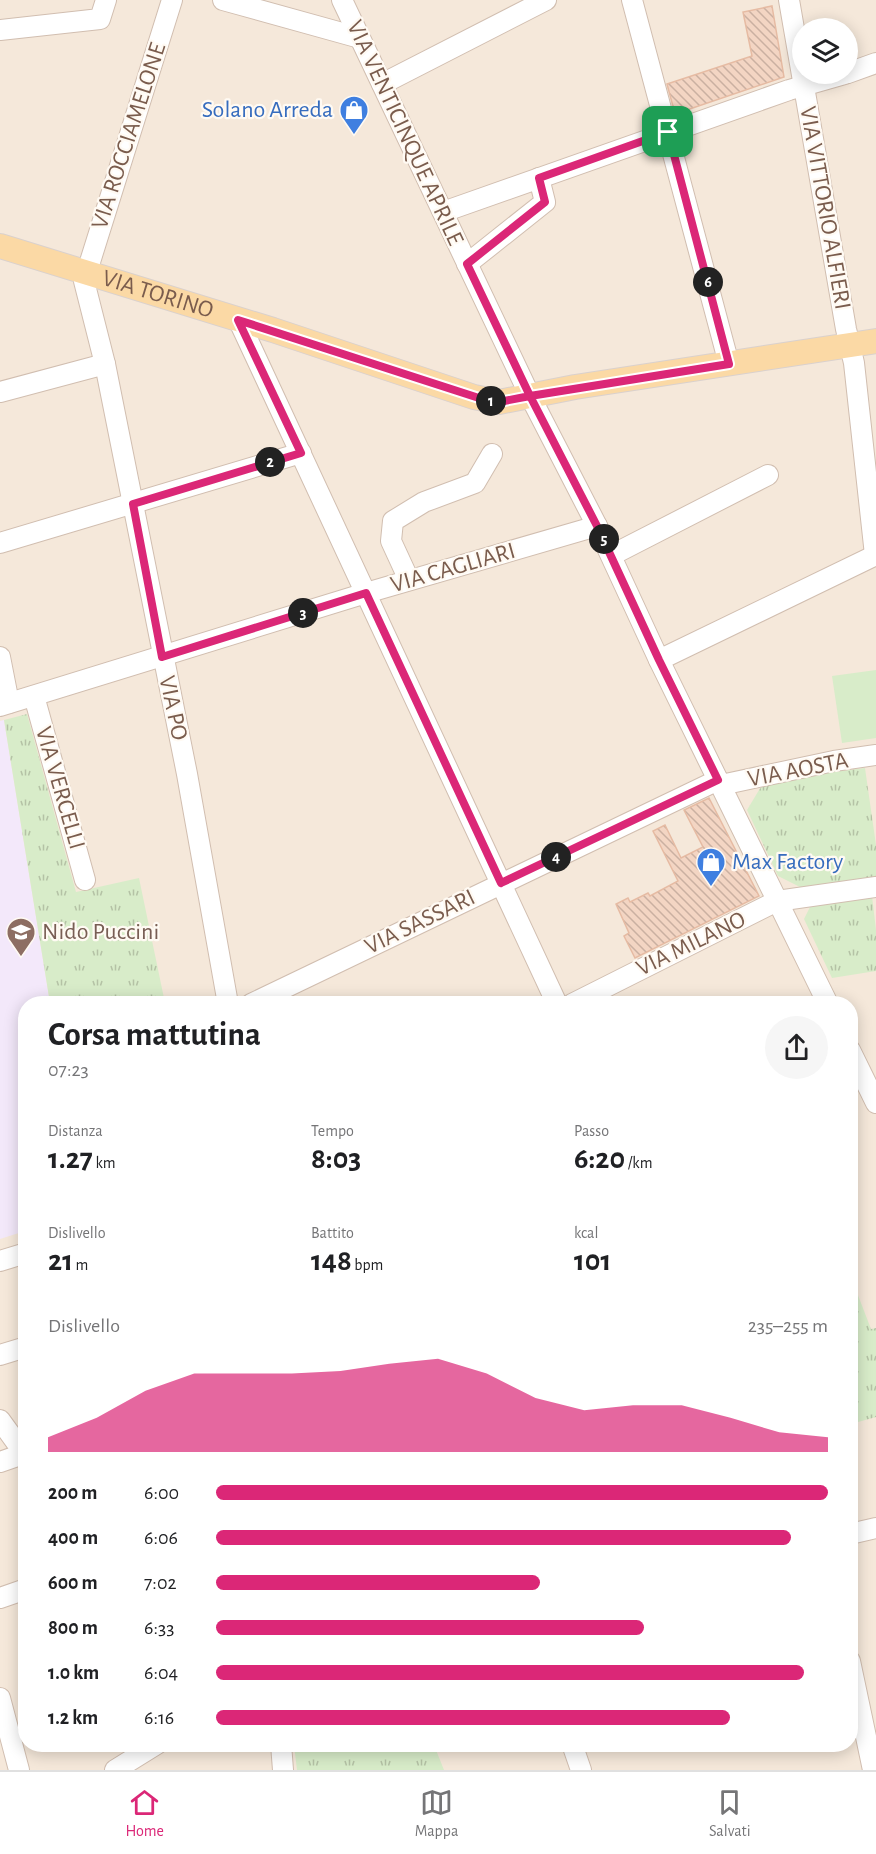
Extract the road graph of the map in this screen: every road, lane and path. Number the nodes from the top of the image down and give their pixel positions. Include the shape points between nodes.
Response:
1 (106, 0) edge
2 (172, 0) edge
3 (223, 0) edge
4 (342, 0) edge
5 (546, 0) edge
6 (632, 0) edge
7 (792, 1) edge
8 (0, 30) edge
9 (360, 38) junction
10 (876, 63) edge
11 (858, 69) edge
12 (382, 84) junction
13 (812, 84) edge
14 (803, 87) junction
15 (668, 132) junction
16 (539, 178) junction
17 (443, 212) junction
18 (0, 246) edge
19 (467, 264) junction
20 (86, 273) junction
21 (238, 320) junction
22 (876, 341) edge
23 (849, 345) junction
24 (105, 364) junction
25 (729, 364) junction
26 (0, 392) edge
27 (530, 396) junction
28 (301, 453) junction
29 (492, 454) dead end
30 (871, 466) edge
31 (768, 475) dead end
32 (133, 504) junction
33 (597, 526) junction
34 (0, 543) edge
35 (612, 555) junction
36 (876, 555) edge
37 (409, 580) junction
38 (366, 593) junction
39 (0, 657) edge
40 (162, 657) junction
41 (659, 660) junction
42 (34, 696) junction
43 (5, 705) edge
44 (876, 755) edge
45 (720, 783) junction
46 (86, 880) dead end
47 (501, 883) junction
48 (876, 887) edge
49 (777, 901) junction
50 (227, 996) edge
51 (268, 996) edge
52 (553, 996) edge
53 (588, 996) edge
54 (824, 996) edge
55 (858, 1066) edge
56 (876, 1102) edge
57 (18, 1255) edge
58 (0, 1261) edge
59 (18, 1349) edge
60 (0, 1355) edge
61 (0, 1420) edge
62 (18, 1446) edge
63 (18, 1457) edge
64 (0, 1462) edge
65 (876, 1528) edge
66 (858, 1532) edge
67 (18, 1592) edge
68 (0, 1598) edge
69 (0, 1698) edge
70 (858, 1699) edge
71 (144, 1752) edge
72 (282, 1752) edge
73 (575, 1752) edge
74 (19, 1770) edge
75 (115, 1770) edge
76 (283, 1770) edge
77 (581, 1770) edge
78 (873, 1770) edge

1 - 8 street via 100,19
2 - 20 street, VIA ROCCIAMELONE
3 - 9 street
4 - 9 street, VIA VENTICINQUE APRILE
5 - 12 street
6 - 15 street
7 - 14 street, VIA VITTORIO ALFIERI
9 - 12 street, VIA VENTICINQUE APRILE
10 - 11 street
12 - 17 street, VIA VENTICINQUE APRILE
13 - 14 street
14 - 15 street
14 - 23 street, VIA VITTORIO ALFIERI
15 - 16 street
15 - 25 street
16 - 17 street
16 - 19 street via 545,202
17 - 19 street, VIA VENTICINQUE APRILE
18 - 20 main road, VIA TORINO
19 - 27 street, VIA VENTICINQUE APRILE
20 - 21 main road, VIA TORINO
20 - 24 street, VIA PO via 86,290
21 - 27 main road, VIA TORINO via 482,399 499,402
21 - 28 street
22 - 23 main road, VIA TORINO
23 - 25 main road, VIA TORINO
23 - 30 street, VIA VITTORIO ALFIERI
24 - 26 street
24 - 32 street, VIA PO
25 - 27 main road, VIA TORINO
27 - 33 street, VIA VENTICINQUE APRILE
28 - 32 street
28 - 38 street
29 - 37 street via 476,483 424,502 393,521 391,541
30 - 36 street, VIA VITTORIO ALFIERI
31 - 35 street
32 - 34 street
32 - 40 street, VIA PO
33 - 35 street, VIA VENTICINQUE APRILE
33 - 37 street, VIA CAGLIARI
35 - 41 street, VIA VENTICINQUE APRILE
36 - 41 street
37 - 38 street, VIA CAGLIARI
38 - 40 street, VIA CAGLIARI
38 - 47 street
39 - 43 street
40 - 42 street, VIA CAGLIARI
40 - 50 street, VIA PO
41 - 45 street, VIA VENTICINQUE APRILE
42 - 43 street, VIA CAGLIARI
42 - 46 street, VIA VERCELLI
44 - 45 street, VIA AOSTA
45 - 47 street, VIA SASSARI
45 - 49 street, VIA VENTICINQUE APRILE
47 - 51 street, VIA SASSARI
47 - 52 street
48 - 49 street, VIA MILANO
49 - 53 street, VIA MILANO
49 - 54 street, VIA VENTICINQUE APRILE
55 - 56 street
57 - 58 street
59 - 60 street
61 - 62 street
63 - 64 street
65 - 66 street
67 - 68 street
69 - 74 street
70 - 78 street
71 - 75 street
72 - 76 street
73 - 77 street

